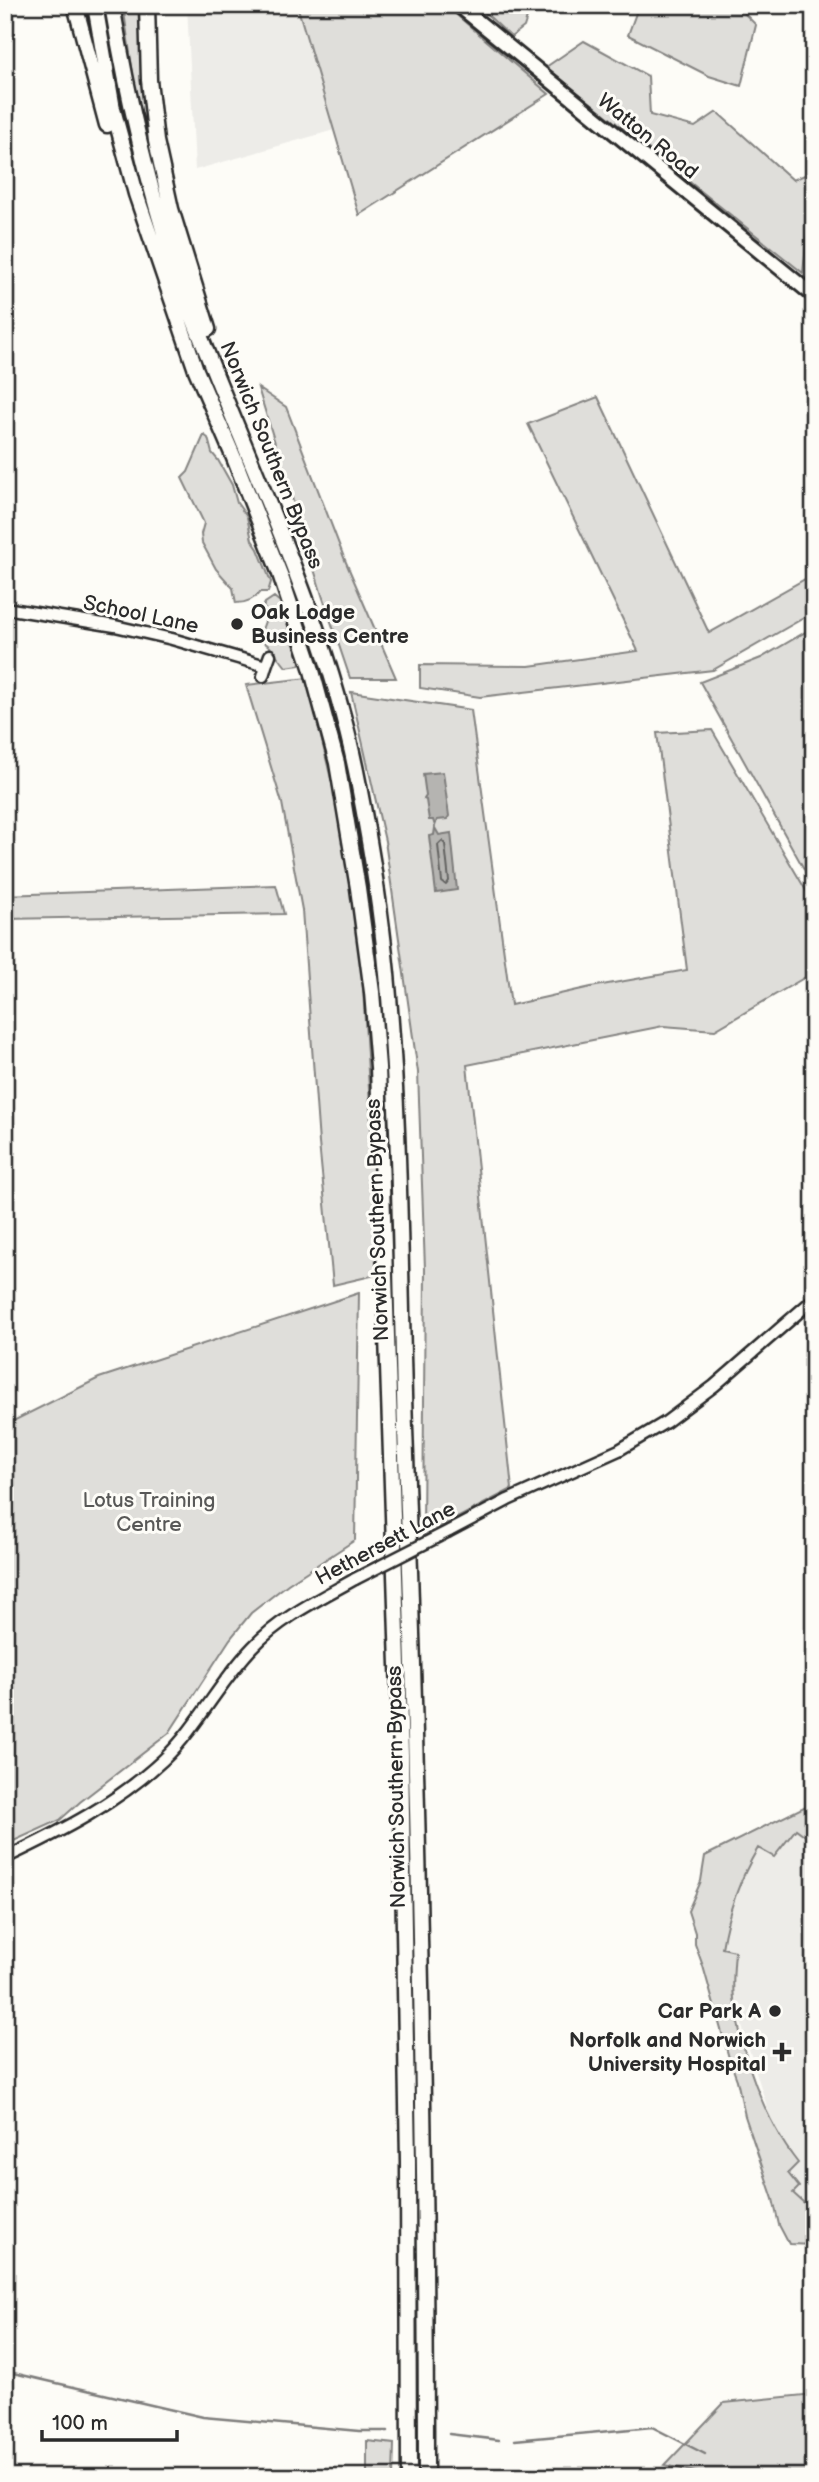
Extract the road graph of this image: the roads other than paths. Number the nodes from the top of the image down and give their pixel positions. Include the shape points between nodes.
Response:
1 (75, 5) edge
2 (95, 5) edge
3 (112, 5) edge
4 (147, 5) edge
5 (458, 5) edge
6 (814, 296) edge
7 (196, 370) junction
8 (301, 582) junction
9 (5, 608) edge
10 (266, 666) dead end
11 (814, 1299) edge
12 (5, 1858) edge
13 (409, 2477) edge
14 (426, 2477) edge

1 - 7 highway via 105,119 147,247
2 - 7 highway, Norwich Southern Bypass via 119,134
3 - 8 highway, Norwich Southern Bypass via 139,146 160,222 186,299
4 - 8 highway via 156,141 171,209 205,322
5 - 6 main road, Watton Road
7 - 13 highway, Norwich Southern Bypass via 280,574 311,667 337,763 372,992 401,1755
8 - 14 highway, Norwich Southern Bypass via 323,644 358,778 380,908 393,1048 419,1844
9 - 10 street, School Lane via 115,626
11 - 12 street, Hethersett Lane, bridge via 666,1422 619,1450 508,1500 306,1606 254,1646 166,1758 132,1787 109,1804

